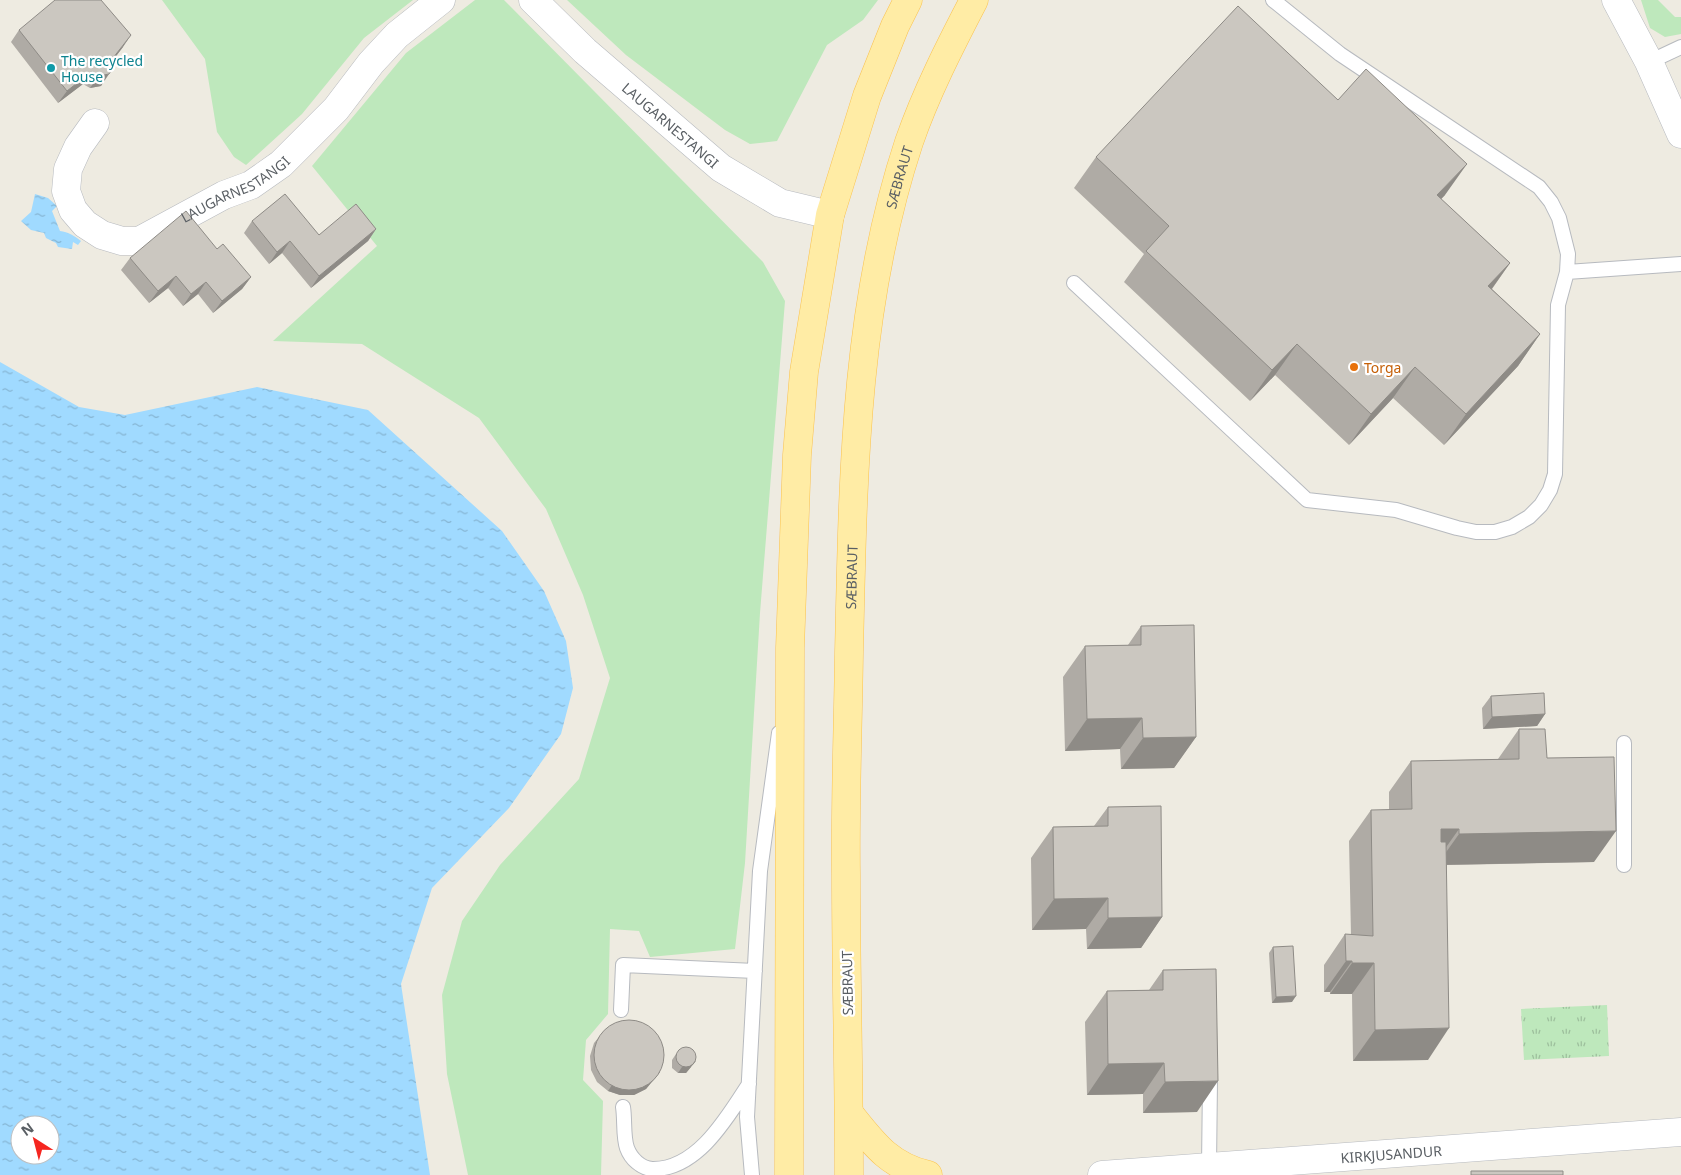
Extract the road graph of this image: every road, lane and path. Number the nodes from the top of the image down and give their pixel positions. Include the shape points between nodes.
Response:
1 (441, 0) edge
2 (533, 0) edge
3 (908, 0) edge
4 (974, 0) edge
5 (1273, 0) edge
6 (1598, 0) edge
7 (1616, 0) edge
8 (1681, 48) edge
9 (1645, 54) junction
10 (95, 123) dead end
11 (1681, 134) edge
12 (830, 214) junction
13 (1681, 264) edge
14 (1567, 272) junction
15 (1074, 283) dead end
16 (790, 648) junction
17 (1624, 743) dead end
18 (1624, 865) dead end
19 (755, 971) junction
20 (621, 1010) dead end
21 (1210, 1080) edge
22 (749, 1084) junction
23 (623, 1107) dead end
24 (849, 1113) junction
25 (1681, 1132) edge
26 (1394, 1164) edge
27 (1209, 1167) junction
28 (790, 1174) edge
29 (752, 1175) edge
30 (849, 1175) edge
31 (928, 1175) edge
32 (1102, 1175) edge

1 - 10 street, LAUGARNESTANGI via 397,35 370,63 336,109 281,164 251,185 224,194 138,241 102,235 86,224 73,210 66,191 68,169 78,147
2 - 12 street, LAUGARNESTANGI via 585,51 721,168 780,203
3 - 12 main road via 867,96
4 - 24 main road, SÆBRAUT via 940,65 910,142 881,245 866,327 852,522 846,874
5 - 14 lane via 1340,54 1539,187 1551,202 1565,236
6 - 9 street
7 - 9 street
8 - 9 lane
9 - 11 street
12 - 16 main road via 804,372 797,455
13 - 14 lane
14 - 15 lane via 1558,305 1555,474 1541,505 1512,527 1494,532 1457,528 1396,510 1307,500
16 - 19 lane via 760,871
16 - 28 main road
17 - 18 lane
19 - 20 lane via 623,965
19 - 22 lane
21 - 27 lane
22 - 23 lane via 727,1118 700,1148 666,1169 645,1168 635,1161 627,1148
22 - 29 lane
24 - 30 main road, SÆBRAUT
24 - 31 main road via 886,1155 909,1170
25 - 26 street, KIRKJUSANDUR
26 - 27 street, KIRKJUSANDUR
27 - 32 street, KIRKJUSANDUR

